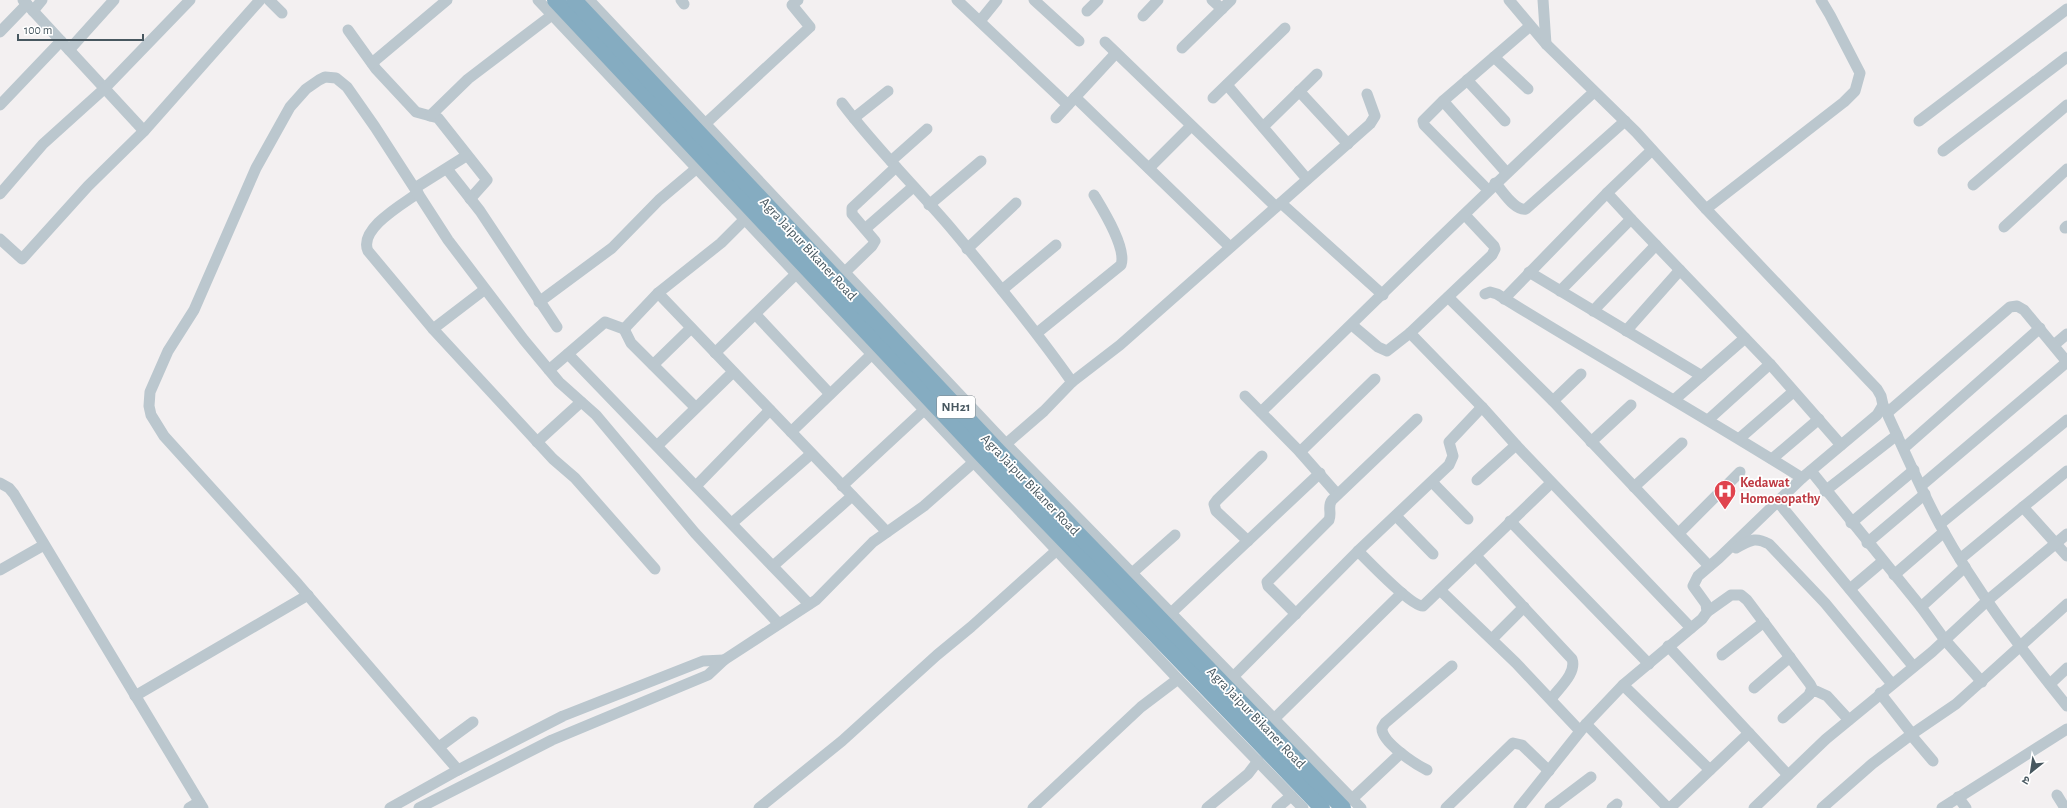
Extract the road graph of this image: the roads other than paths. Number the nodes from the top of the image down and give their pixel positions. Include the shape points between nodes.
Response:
1 (42, 0) edge
2 (114, 0) edge
3 (190, 0) edge
4 (260, 0) edge
5 (269, 0) edge
6 (447, 0) edge
7 (538, 0) edge
8 (574, 0) edge
9 (798, 0) edge
10 (957, 0) edge
11 (997, 0) edge
12 (1034, 0) edge
13 (1098, 0) edge
14 (1158, 0) edge
15 (1212, 0) edge
16 (1231, 0) edge
17 (1509, 0) edge
18 (1543, 0) edge
19 (1820, 0) edge
20 (596, 3) edge
21 (28, 5) edge
22 (553, 7) edge
23 (1222, 9) junction
24 (2067, 9) edge
25 (1087, 11) dead end
26 (282, 13) dead end
27 (1143, 16) dead end
28 (980, 21) junction
29 (1530, 26) junction
30 (1285, 28) dead end
31 (348, 30) dead end
32 (0, 32) edge
33 (62, 41) junction
34 (1079, 41) dead end
35 (1105, 42) dead end
36 (1546, 44) junction
37 (1182, 48) dead end
38 (69, 50) junction
39 (1116, 53) junction
40 (1494, 56) junction
41 (2067, 57) edge
42 (372, 63) junction
43 (1317, 74) dead end
44 (1467, 80) junction
45 (1227, 85) junction
46 (1528, 88) dead end
47 (104, 89) junction
48 (888, 91) dead end
49 (1299, 91) junction
50 (1594, 92) junction
51 (1367, 94) dead end
52 (1213, 98) dead end
53 (1072, 101) junction
54 (1443, 101) junction
55 (842, 103) dead end
56 (0, 105) edge
57 (2067, 105) edge
58 (430, 116) junction
59 (854, 118) junction
60 (1056, 118) dead end
61 (1505, 121) dead end
62 (1625, 121) junction
63 (1919, 121) dead end
64 (704, 125) junction
65 (1191, 126) junction
66 (1263, 127) junction
67 (927, 129) dead end
68 (144, 131) junction
69 (1348, 144) junction
70 (1652, 150) junction
71 (1943, 151) dead end
72 (466, 156) junction
73 (981, 161) dead end
74 (894, 164) junction
75 (697, 168) junction
76 (1149, 168) junction
77 (2067, 169) edge
78 (447, 170) junction
79 (1506, 172) junction
80 (1308, 179) junction
81 (1973, 185) dead end
82 (1492, 186) junction
83 (913, 187) junction
84 (417, 191) junction
85 (1607, 193) junction
86 (0, 194) edge
87 (1094, 194) dead end
88 (470, 199) junction
89 (1016, 203) dead end
90 (929, 204) junction
91 (1278, 205) junction
92 (1706, 209) junction
93 (1465, 215) junction
94 (745, 219) junction
95 (1631, 219) junction
96 (2004, 227) dead end
97 (865, 229) junction
98 (0, 239) edge
99 (1056, 245) dead end
100 (1656, 245) junction
101 (1230, 247) junction
102 (967, 249) junction
103 (1680, 270) junction
104 (1529, 272) junction
105 (844, 273) junction
106 (796, 274) junction
107 (484, 290) junction
108 (1002, 290) junction
109 (1560, 291) junction
110 (658, 294) junction
111 (1485, 294) dead end
112 (1383, 295) junction
113 (1448, 297) junction
114 (1504, 299) junction
115 (539, 302) junction
116 (1593, 311) junction
117 (756, 315) junction
118 (1352, 325) junction
119 (557, 326) dead end
120 (691, 328) junction
121 (2040, 328) junction
122 (433, 329) junction
123 (624, 329) junction
124 (1626, 331) junction
125 (1037, 333) junction
126 (1410, 333) junction
127 (2067, 334) edge
128 (1745, 338) junction
129 (2054, 345) junction
130 (715, 353) junction
131 (568, 354) junction
132 (872, 354) junction
133 (2067, 362) edge
134 (1770, 364) junction
135 (653, 365) junction
136 (549, 370) junction
137 (733, 372) junction
138 (1581, 374) dead end
139 (1702, 376) junction
140 (1376, 379) dead end
141 (1072, 382) junction
142 (1793, 392) junction
143 (830, 394) junction
144 (1245, 396) dead end
145 (1674, 400) junction
146 (1553, 401) junction
147 (581, 402) junction
148 (1631, 405) dead end
149 (695, 407) junction
150 (1482, 407) junction
151 (1885, 409) junction
152 (770, 410) junction
153 (924, 410) junction
154 (1261, 412) junction
155 (1417, 419) dead end
156 (1819, 419) junction
157 (1708, 420) junction
158 (2067, 420) edge
159 (791, 432) junction
160 (1898, 435) junction
161 (1740, 438) junction
162 (537, 442) junction
163 (1592, 442) junction
164 (1682, 443) dead end
165 (1006, 444) junction
166 (658, 445) junction
167 (1516, 445) junction
168 (1841, 446) junction
169 (1904, 448) junction
170 (1300, 452) junction
171 (811, 454) junction
172 (1262, 456) dead end
173 (1772, 459) junction
174 (974, 462) junction
175 (1914, 470) junction
176 (2067, 471) edge
177 (1740, 472) dead end
178 (1320, 473) junction
179 (1806, 474) junction
180 (1476, 480) dead end
181 (1432, 482) junction
182 (0, 483) edge
183 (1552, 483) junction
184 (696, 486) junction
185 (842, 486) junction
186 (1634, 487) junction
187 (1923, 489) junction
188 (1825, 491) junction
189 (1337, 494) junction
190 (852, 496) junction
191 (1778, 502) junction
192 (2023, 507) junction
193 (1396, 516) junction
194 (1468, 520) dead end
195 (1510, 521) junction
196 (732, 523) junction
197 (1851, 523) junction
198 (1942, 528) junction
199 (886, 532) junction
200 (1679, 533) junction
201 (2067, 534) edge
202 (1175, 535) dead end
203 (1248, 541) junction
204 (1867, 543) junction
205 (2056, 543) junction
206 (44, 544) junction
207 (1057, 550) junction
208 (1358, 551) junction
209 (1727, 551) junction
210 (1433, 554) dead end
211 (1476, 556) junction
212 (2067, 556) edge
213 (1883, 561) junction
214 (1963, 563) junction
215 (773, 566) junction
216 (1709, 566) junction
217 (655, 569) dead end
218 (0, 570) edge
219 (1131, 574) junction
220 (1894, 575) junction
221 (1850, 589) junction
222 (1440, 590) junction
223 (1402, 592) junction
224 (308, 595) junction
225 (1988, 600) junction
226 (809, 604) junction
227 (2067, 604) edge
228 (1921, 607) junction
229 (1524, 608) junction
230 (1707, 612) junction
231 (1170, 614) junction
232 (1296, 614) junction
233 (1764, 622) junction
234 (778, 623) junction
235 (1691, 628) junction
236 (1492, 639) junction
237 (1945, 640) junction
238 (1668, 646) junction
239 (2021, 646) junction
240 (1722, 655) dead end
241 (1790, 657) junction
242 (724, 660) junction
243 (1649, 664) junction
244 (1452, 666) dead end
245 (1913, 666) junction
246 (2067, 668) edge
247 (1233, 677) junction
248 (1178, 679) junction
249 (1982, 682) junction
250 (1892, 684) junction
251 (2050, 684) junction
252 (1623, 685) junction
253 (1754, 688) dead end
254 (1811, 692) junction
255 (1880, 693) junction
256 (135, 696) junction
257 (1551, 699) junction
258 (2067, 706) edge
259 (1783, 718) dead end
260 (1274, 719) junction
261 (1849, 720) junction
262 (473, 722) dead end
263 (1583, 728) junction
264 (2067, 729) edge
265 (1749, 733) junction
266 (1912, 734) junction
267 (516, 740) junction
268 (439, 747) junction
269 (1401, 752) junction
270 (522, 754) junction
271 (1258, 761) junction
272 (1933, 761) dead end
273 (458, 770) junction
274 (1427, 770) dead end
275 (1710, 770) junction
276 (1549, 771) junction
277 (1788, 775) junction
278 (1591, 777) dead end
279 (1291, 796) junction
280 (2057, 796) dead end
281 (1958, 798) junction
282 (1348, 804) edge
283 (201, 805) edge
284 (1522, 807) edge
285 (189, 808) edge
286 (390, 808) edge
287 (419, 808) edge
288 (759, 808) edge
289 (1033, 808) edge
290 (1207, 808) edge
291 (1277, 808) edge
292 (1303, 808) edge
293 (1322, 808) edge
294 (1361, 808) edge
295 (1446, 808) edge
296 (1550, 808) edge
297 (1669, 808) edge
298 (1754, 808) edge
299 (1822, 808) edge
300 (1942, 808) edge
301 (1966, 808) edge
302 (2065, 808) edge

1 - 21 street
2 - 38 street
3 - 47 street
4 - 68 street
5 - 26 street
6 - 42 street
7 - 22 street
8 - 282 highway, Agra Jaipur Bikaner Road / NH21 via 998,451
9 - 64 street via 792,5 810,27
10 - 28 street
11 - 28 street
12 - 34 street
13 - 25 street
14 - 27 street
15 - 23 street
16 - 23 street
17 - 29 street
18 - 36 street
19 - 92 street via 1860,73 1855,91
20 - 64 street
21 - 32 street
21 - 33 street
22 - 58 street
22 - 75 street
22 - 293 highway, Agra Jaipur Bikaner Road / NH21
23 - 37 street
24 - 63 street
28 - 53 street
29 - 36 street
29 - 40 street
30 - 45 street
31 - 42 street
33 - 38 street
33 - 56 street
35 - 39 street
36 - 50 street
38 - 47 street
39 - 53 street
39 - 65 street
40 - 44 street
40 - 46 street
41 - 71 street
42 - 58 street via 416,112
43 - 49 street
44 - 54 street
44 - 61 street
45 - 52 street
45 - 66 street
47 - 68 street
47 - 86 street via 43,144
48 - 59 street
49 - 66 street
49 - 69 street
50 - 62 street
50 - 79 street
51 - 69 street via 1375,116
53 - 60 street
53 - 76 street
54 - 79 street
54 - 82 street via 1424,118 1423,123
55 - 59 street
57 - 81 street
58 - 72 street via 438,118
59 - 74 street
62 - 70 street
62 - 82 street via 1526,209 1516,207
64 - 105 street
65 - 76 street
65 - 91 street
66 - 80 street
67 - 74 street
68 - 98 street via 88,186 22,259
69 - 80 street
70 - 85 street
70 - 92 street
72 - 78 street
72 - 88 street via 487,180
73 - 90 street
74 - 83 street
74 - 97 street via 852,208 852,214
75 - 94 street
75 - 115 street via 659,200 612,248
76 - 101 street
77 - 96 street
78 - 84 street
78 - 88 street
79 - 82 street
80 - 91 street
82 - 93 street
83 - 90 street
83 - 97 street
84 - 107 street
84 - 122 street via 376,225 367,237 366,246
84 - 224 street via 348,87 341,81 325,77 306,89 286,113 256,168 194,310 168,351 150,392 151,415 164,436
85 - 95 street
85 - 104 street
87 - 125 street via 1120,249 1121,265
88 - 115 street
89 - 102 street
90 - 102 street
91 - 101 street
91 - 112 street
92 - 151 street via 1876,389
93 - 112 street
93 - 113 street via 1495,249 1492,255
94 - 106 street
94 - 110 street
95 - 100 street
95 - 109 street
97 - 105 street via 874,238 874,243
99 - 108 street
100 - 103 street
100 - 116 street
101 - 141 street via 1120,345
102 - 108 street
103 - 124 street
103 - 128 street
104 - 109 street
104 - 114 street
105 - 165 street
106 - 117 street
106 - 132 street
107 - 122 street
107 - 136 street
108 - 125 street
109 - 116 street
110 - 120 street
110 - 123 street
111 - 114 street via 1493,292
112 - 118 street
113 - 126 street
113 - 146 street
114 - 145 street
115 - 119 street
116 - 124 street
117 - 130 street
117 - 143 street
118 - 126 street via 1383,350 1390,349
118 - 154 street
120 - 130 street
120 - 135 street
121 - 129 street
121 - 151 street via 2024,310 2017,306 2010,307
121 - 169 street
122 - 162 street
123 - 131 street via 605,322
123 - 135 street via 631,343
124 - 139 street
125 - 141 street
126 - 150 street
127 - 129 street
128 - 134 street
128 - 139 street
129 - 133 street
130 - 137 street
131 - 136 street
131 - 166 street
132 - 143 street
132 - 153 street
133 - 187 street
134 - 142 street
134 - 157 street
135 - 149 street
136 - 147 street
137 - 149 street
137 - 152 street
138 - 146 street
139 - 145 street
140 - 170 street
141 - 165 street
142 - 156 street
142 - 161 street
143 - 159 street
144 - 154 street
145 - 157 street
146 - 163 street
147 - 162 street
147 - 234 street via 596,415 696,533
148 - 163 street
149 - 166 street
150 - 167 street
150 - 181 street via 1451,438 1449,445 1453,456 1452,463
151 - 160 street
151 - 168 street
152 - 159 street
152 - 184 street
153 - 174 street
153 - 185 street
154 - 170 street
155 - 189 street
156 - 168 street
156 - 173 street
157 - 161 street
158 - 198 street
159 - 171 street
160 - 169 street
160 - 188 street
161 - 173 street
162 - 217 street via 575,478
163 - 186 street
164 - 186 street
165 - 219 street
166 - 184 street
167 - 180 street
167 - 183 street
168 - 179 street
169 - 175 street
170 - 178 street
171 - 185 street
171 - 196 street
172 - 203 street via 1214,504 1216,511
173 - 179 street
174 - 199 street via 924,506
174 - 207 street
175 - 187 street
175 - 197 street
176 - 192 street
177 - 200 street
178 - 189 street
178 - 203 street
179 - 188 street
179 - 191 street
181 - 193 street
181 - 194 street
182 - 206 street via 14,494
183 - 195 street
183 - 235 street
184 - 196 street
185 - 190 street
186 - 200 street
187 - 198 street
187 - 204 street
188 - 197 street
189 - 232 street via 1329,504 1329,520 1267,583
190 - 199 street
190 - 215 street
191 - 209 street
191 - 221 street
192 - 205 street
192 - 214 street
193 - 208 street
193 - 210 street
195 - 211 street
195 - 243 street
196 - 215 street
197 - 204 street
198 - 214 street
198 - 220 street
199 - 226 street
200 - 216 street
201 - 205 street
202 - 219 street
203 - 231 street
204 - 213 street
205 - 212 street
205 - 225 street
206 - 218 street
206 - 256 street
207 - 248 street
207 - 288 street via 842,741
208 - 223 street
208 - 232 street
209 - 216 street
209 - 250 street via 1750,540 1760,539 1770,544 1825,603
211 - 222 street
211 - 229 street
213 - 220 street
213 - 221 street
214 - 225 street
214 - 228 street
215 - 226 street
216 - 230 street via 1698,576 1693,586 1706,604
219 - 231 street
220 - 228 street
221 - 245 street
222 - 223 street via 1426,605 1421,606
222 - 236 street
223 - 260 street
224 - 256 street
224 - 268 street
225 - 237 street
225 - 239 street
226 - 234 street
227 - 239 street
228 - 237 street
229 - 236 street
229 - 257 street via 1572,659 1574,665
230 - 233 street via 1737,594 1747,600
230 - 235 street
231 - 247 street
232 - 247 street
233 - 240 street
233 - 241 street
234 - 242 street
235 - 238 street
236 - 257 street
237 - 245 street
237 - 249 street
238 - 243 street
238 - 265 street
239 - 249 street
239 - 251 street
241 - 253 street
241 - 254 street via 1810,684
242 - 267 street via 703,661 563,716
242 - 270 street via 708,675
243 - 252 street
244 - 269 street via 1383,726 1384,735
245 - 250 street
246 - 251 street
247 - 260 street
248 - 271 street
248 - 289 street via 1141,707
249 - 266 street via 1947,712
250 - 255 street
251 - 258 street
252 - 263 street
252 - 275 street
254 - 259 street
254 - 261 street via 1816,691 1827,696
255 - 261 street
255 - 266 street
256 - 283 street
257 - 263 street
260 - 282 street
261 - 277 street
262 - 268 street
263 - 276 street
263 - 297 street
264 - 281 street
265 - 275 street
265 - 277 street
266 - 272 street
266 - 299 street via 1872,764
267 - 270 street
267 - 273 street
268 - 273 street
269 - 274 street
269 - 282 street
270 - 287 street
271 - 279 street
271 - 290 street via 1248,774
273 - 286 street
275 - 297 street
276 - 284 street
276 - 295 street via 1522,744 1513,743
277 - 298 street
278 - 296 street
279 - 291 street
279 - 292 street
280 - 302 street
281 - 300 street
281 - 301 street
282 - 294 street
283 - 285 street

